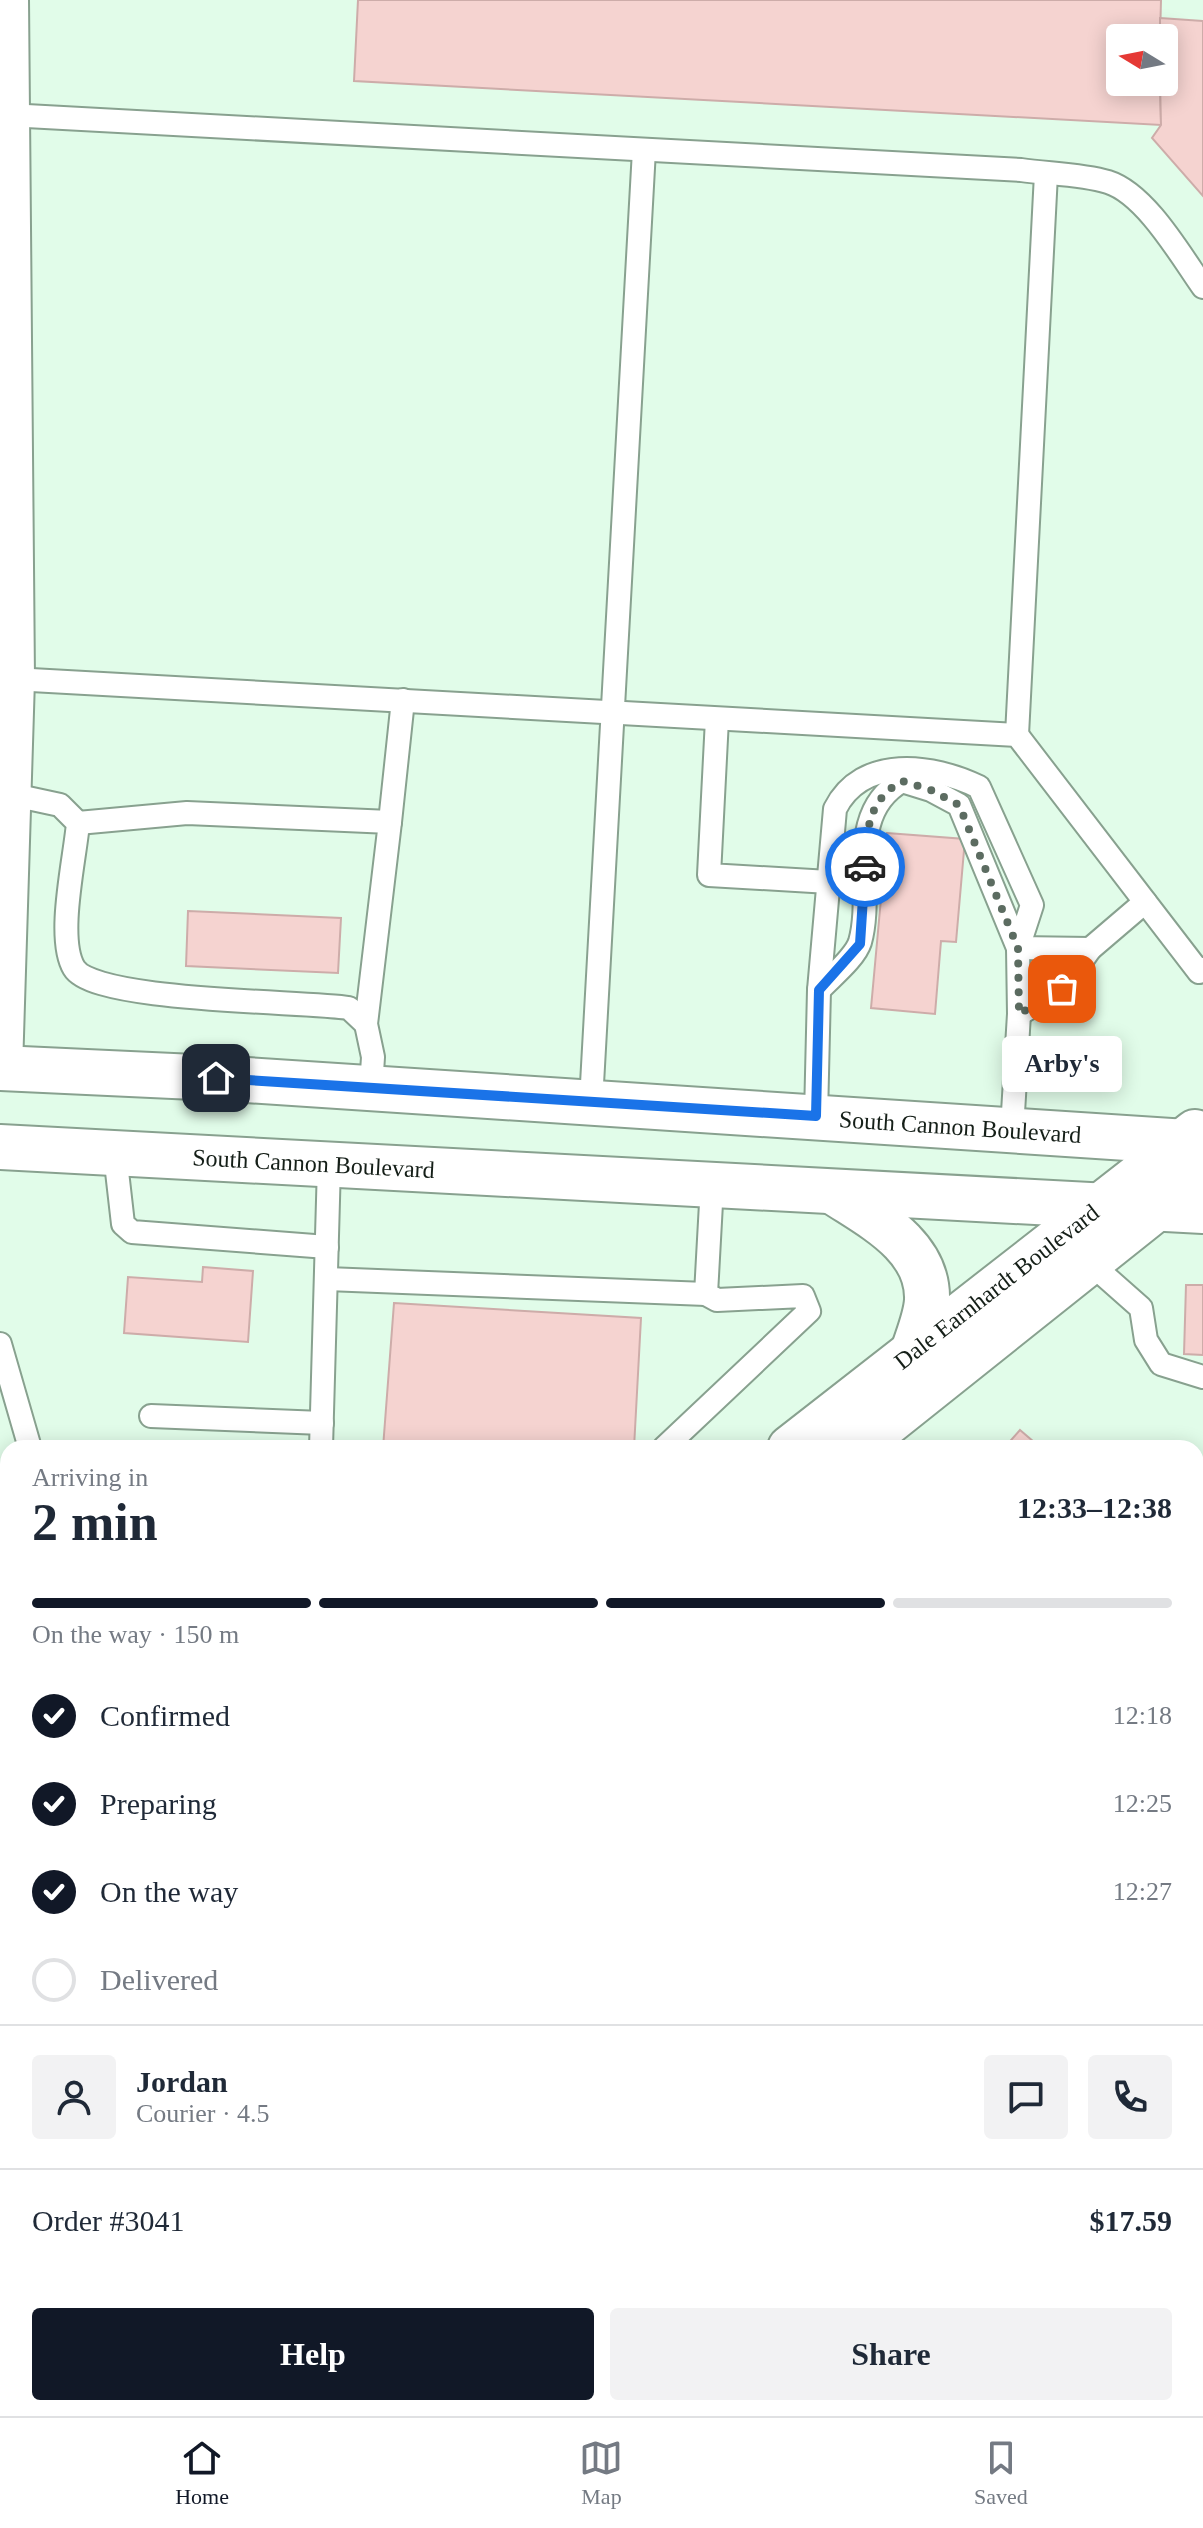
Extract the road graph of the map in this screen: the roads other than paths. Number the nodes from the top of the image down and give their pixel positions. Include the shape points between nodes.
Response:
1 (7, 0) edge
2 (8, 115) junction
3 (644, 150) junction
4 (1046, 174) junction
5 (1203, 287) edge
6 (13, 679) junction
7 (403, 700) junction
8 (610, 711) junction
9 (717, 719) junction
10 (1017, 735) junction
11 (9, 794) junction
12 (390, 822) junction
13 (78, 823) junction
14 (829, 882) junction
15 (1145, 902) junction
16 (1018, 948) junction
17 (1090, 949) junction
18 (1203, 969) edge
19 (819, 990) junction
20 (1019, 1014) junction
21 (366, 1024) junction
22 (0, 1068) edge
23 (371, 1088) junction
24 (591, 1102) junction
25 (816, 1116) junction
26 (1012, 1129) junction
27 (0, 1147) edge
28 (1198, 1147) edge
29 (115, 1154) junction
30 (329, 1165) junction
31 (712, 1185) junction
32 (833, 1192) junction
33 (1103, 1206) junction
34 (1157, 1208) junction
35 (1203, 1211) edge
36 (327, 1247) junction
37 (1089, 1262) junction
38 (327, 1279) junction
39 (706, 1294) junction
40 (0, 1344) edge
41 (912, 1355) junction
42 (1203, 1377) edge
43 (151, 1416) dead end
44 (322, 1423) junction
45 (28, 1440) edge
46 (321, 1440) edge
47 (672, 1440) edge
48 (800, 1440) edge
49 (866, 1440) edge

1 - 2 street
2 - 3 lane
2 - 6 street
3 - 4 lane
3 - 8 lane
4 - 5 lane via 1110,183 1127,194 1161,226
4 - 10 lane
6 - 7 lane
6 - 11 street
7 - 8 lane
7 - 12 lane
8 - 9 lane
8 - 24 lane
9 - 10 lane
9 - 14 lane via 709,875
10 - 15 lane
11 - 13 lane via 60,805
11 - 22 street
12 - 13 lane via 187,813
12 - 21 lane
13 - 21 lane via 67,944 74,969 92,983 148,994 349,1008
14 - 16 lane via 835,809 845,790 871,771 946,771 979,787 1032,905
14 - 19 lane
15 - 17 lane
15 - 18 lane via 1199,972
16 - 17 lane
16 - 19 lane via 959,805 902,781 883,792 867,826 860,944
16 - 20 lane
17 - 20 lane via 1062,989
19 - 25 lane
20 - 26 lane
21 - 23 lane via 373,1057
22 - 23 main road, South Cannon Boulevard
23 - 24 main road, South Cannon Boulevard
24 - 25 main road, South Cannon Boulevard
25 - 26 main road, South Cannon Boulevard
26 - 28 main road, South Cannon Boulevard
27 - 29 main road, South Cannon Boulevard
28 - 33 main road, Dale Earnhardt Boulevard
28 - 34 main road, Dale Earnhardt Boulevard
29 - 30 main road, South Cannon Boulevard
29 - 36 lane via 123,1224 132,1232
30 - 31 main road, South Cannon Boulevard
30 - 36 lane
31 - 32 main road, South Cannon Boulevard
31 - 39 lane
32 - 33 main road, South Cannon Boulevard
32 - 41 main road via 894,1230 921,1268 927,1300
33 - 34 main road, South Cannon Boulevard
33 - 41 main road, Dale Earnhardt Boulevard
34 - 35 main road, South Cannon Boulevard
34 - 37 main road, Dale Earnhardt Boulevard
36 - 38 lane
37 - 42 lane via 1141,1308 1146,1340 1161,1364
37 - 49 main road, Dale Earnhardt Boulevard
38 - 39 lane
38 - 44 lane
39 - 47 lane via 717,1300 803,1296 809,1311
40 - 45 lane
41 - 48 main road, Dale Earnhardt Boulevard
43 - 44 lane
44 - 46 lane

